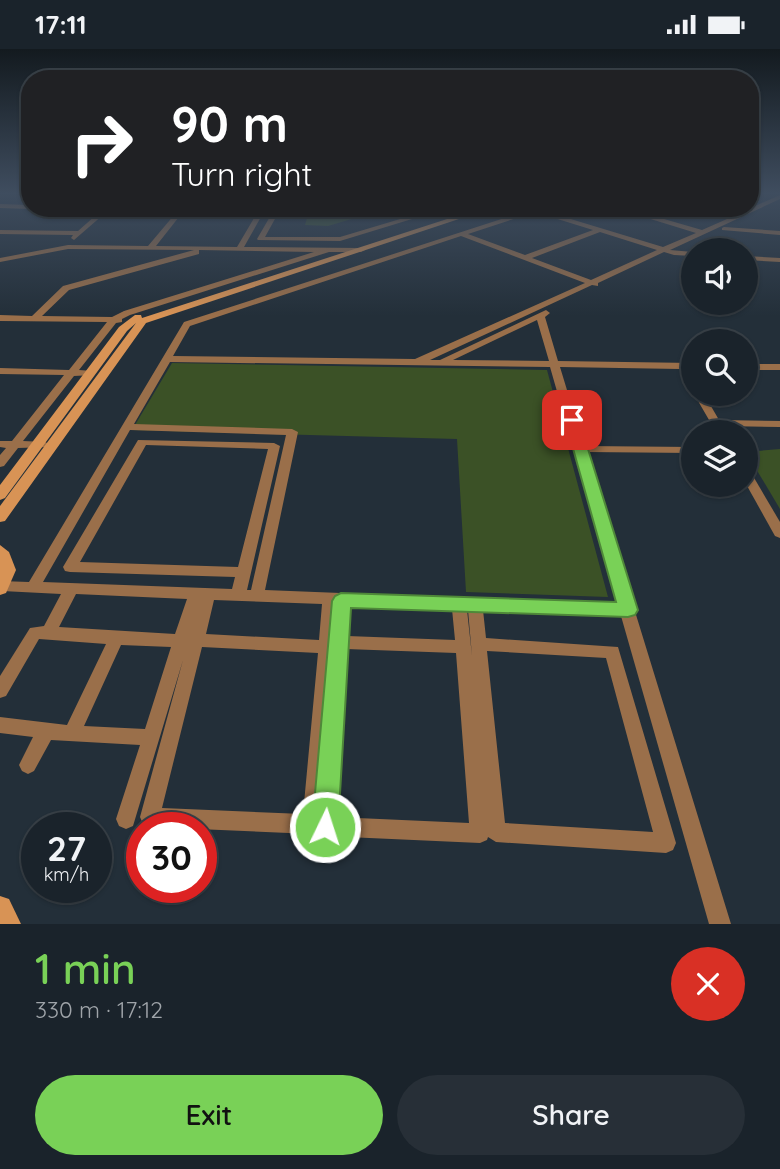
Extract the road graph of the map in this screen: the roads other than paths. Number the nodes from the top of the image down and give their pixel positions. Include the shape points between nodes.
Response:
1 (79, 234) edge
2 (162, 234) edge
3 (249, 234) edge
4 (264, 234) edge
5 (357, 234) edge
6 (395, 234) edge
7 (410, 234) edge
8 (462, 234) joint
9 (589, 234) edge
10 (612, 234) edge
11 (707, 234) edge
12 (63, 248) junction
13 (150, 248) junction
14 (211, 248) junction
15 (239, 249) junction
16 (327, 250) junction
17 (343, 250) junction
18 (361, 250) junction
19 (669, 251) junction
20 (681, 252) edge
21 (524, 258) junction
22 (758, 259) edge
23 (0, 260) edge
24 (780, 260) edge
25 (592, 283) junction
26 (602, 286) junction
27 (540, 316) junction
28 (0, 318) edge
29 (36, 319) junction
30 (113, 320) junction
31 (131, 320) junction
32 (143, 321) junction
33 (168, 359) junction
34 (416, 362) junction
35 (439, 362) junction
36 (555, 364) junction
37 (681, 366) edge
38 (758, 367) edge
39 (780, 367) edge
40 (0, 372) edge
41 (71, 373) junction
42 (90, 373) junction
43 (780, 424) edge
44 (758, 425) edge
45 (128, 427) junction
46 (276, 431) junction
47 (0, 444) edge
48 (14, 444) junction
49 (37, 445) junction
50 (51, 446) junction
51 (274, 446) junction
52 (580, 449) junction
53 (681, 450) edge
54 (0, 463) edge
55 (758, 491) edge
56 (0, 495) edge
57 (775, 516) edge
58 (0, 517) edge
59 (780, 533) edge
60 (0, 551) edge
61 (243, 572) junction
62 (33, 587) junction
63 (1, 588) edge
64 (71, 589) junction
65 (202, 595) junction
66 (239, 595) junction
67 (257, 596) junction
68 (336, 601) junction
69 (467, 604) junction
70 (628, 610) junction
71 (48, 633) junction
72 (116, 638) junction
73 (192, 638) junction
74 (331, 644) junction
75 (470, 645) junction
76 (0, 691) edge
77 (0, 725) edge
78 (46, 731) junction
79 (72, 734) junction
80 (151, 737) junction
81 (28, 765) dead end
82 (128, 812) edge
83 (0, 908) edge
84 (9, 924) edge
85 (720, 924) edge

1 - 12 street
2 - 13 street
3 - 15 street
4 - 5 street via 260,239 340,239
6 - 17 street
7 - 18 street
8 - 21 street
8 - 33 street via 187,324
9 - 21 street
10 - 19 street
11 - 19 street
12 - 13 street
12 - 23 street
13 - 14 street
14 - 15 street
14 - 29 street via 66,288
15 - 16 street
16 - 17 street
16 - 30 street
17 - 18 street
17 - 31 street
18 - 32 street
19 - 20 street
19 - 25 street
19 - 26 street
21 - 25 street
22 - 24 street
25 - 26 street
25 - 34 street
26 - 27 street
27 - 35 street
27 - 36 street
28 - 29 street
29 - 30 street
30 - 31 street
30 - 41 street
31 - 32 street
31 - 42 street
32 - 50 street
33 - 34 street
33 - 45 street
34 - 35 street
35 - 36 street
36 - 37 street
36 - 52 street
38 - 39 street
40 - 41 street
41 - 42 street
41 - 48 street
42 - 49 street
43 - 44 street
45 - 46 street
45 - 62 street
46 - 51 street
46 - 67 street via 292,432
47 - 48 street
48 - 49 street
48 - 54 street
49 - 50 street
49 - 56 street
50 - 58 street
51 - 61 street
51 - 61 street via 142,442 70,567
52 - 53 street
52 - 70 street
55 - 57 street
57 - 59 street
60 - 63 street via 8,562
61 - 66 street
62 - 63 street
62 - 64 street
64 - 65 street
64 - 71 street
65 - 66 street
65 - 73 street
66 - 67 street
67 - 68 street
68 - 69 street
68 - 74 street
69 - 70 street
69 - 75 street
70 - 85 street
71 - 72 street
71 - 76 street via 35,632
72 - 73 street
72 - 79 street
73 - 74 street
73 - 74 street via 150,817 313,824
73 - 80 street
74 - 75 street
74 - 75 street via 325,827 480,833
75 - 75 street via 496,832 666,843 612,652
77 - 78 street
78 - 79 street
78 - 81 street
79 - 80 street
80 - 82 street
83 - 84 street

